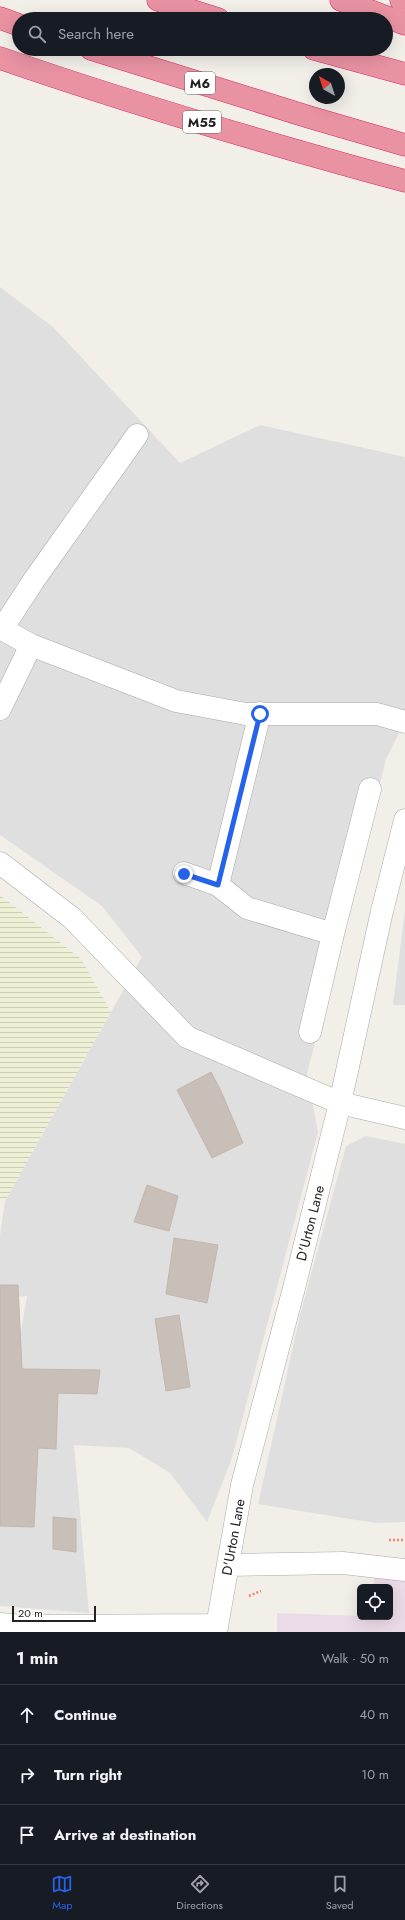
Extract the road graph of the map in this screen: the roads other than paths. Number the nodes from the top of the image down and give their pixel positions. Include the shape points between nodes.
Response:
1 (158, 0) edge
2 (341, 0) edge
3 (401, 0) edge
4 (405, 2) edge
5 (196, 12) edge
6 (373, 12) edge
7 (0, 18) edge
8 (393, 20) edge
9 (12, 22) edge
10 (405, 24) edge
11 (113, 56) edge
12 (339, 56) edge
13 (0, 58) edge
14 (405, 74) edge
15 (405, 145) edge
16 (405, 181) edge
17 (137, 435) dead end
18 (1, 629) edge
19 (31, 645) junction
20 (0, 710) edge
21 (260, 714) junction
22 (405, 722) edge
23 (370, 789) dead end
24 (405, 820) edge
25 (0, 863) edge
26 (184, 874) dead end
27 (218, 885) junction
28 (333, 934) junction
29 (310, 1032) dead end
30 (340, 1102) junction
31 (405, 1118) edge
32 (228, 1564) junction
33 (405, 1570) edge
34 (0, 1624) edge
35 (217, 1629) edge

1 - 5 highway
2 - 6 highway
3 - 4 highway
7 - 9 highway
8 - 10 highway
11 - 15 highway, M6
12 - 14 highway
13 - 16 highway, M55 via 53,77 296,151
17 - 18 street
18 - 19 street
19 - 20 street
19 - 21 street via 176,701 246,714
21 - 22 street via 377,714
21 - 27 street
23 - 28 street
24 - 30 street, D'Urton Lane
25 - 30 street via 72,918 187,1036
26 - 27 street
27 - 28 street via 247,908
28 - 29 street
30 - 31 street
30 - 32 street, D'Urton Lane via 242,1485
32 - 33 street via 342,1563
32 - 35 street, D'Urton Lane
34 - 35 street, D'Urton Lane

